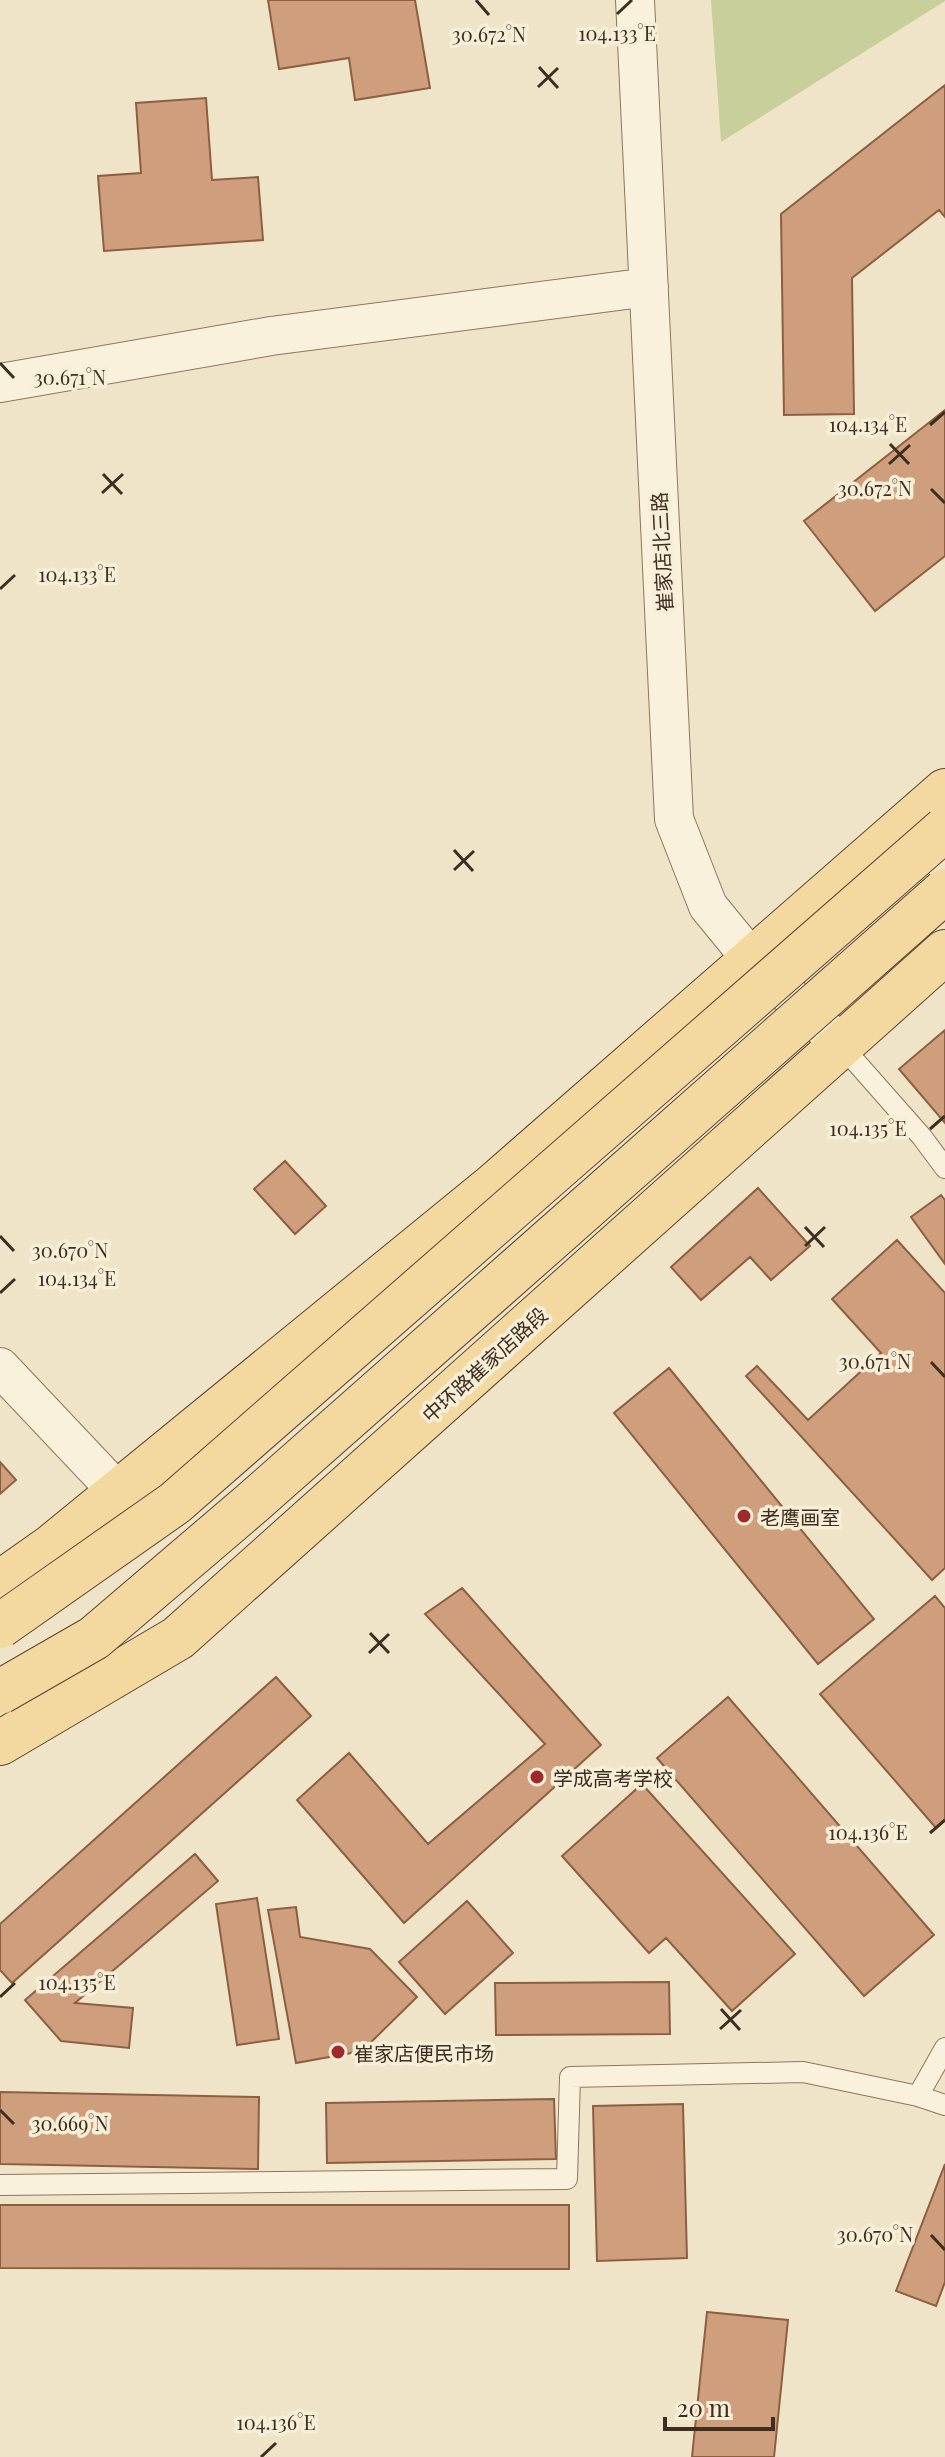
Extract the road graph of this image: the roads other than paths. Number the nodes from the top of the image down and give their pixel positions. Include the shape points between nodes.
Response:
1 (635, 0) edge
2 (649, 287) junction
3 (0, 383) edge
4 (945, 791) edge
5 (945, 829) edge
6 (945, 891) edge
7 (945, 952) edge
8 (753, 961) junction
9 (840, 1044) junction
10 (945, 1168) edge
11 (0, 1367) edge
12 (118, 1492) junction
13 (0, 1583) edge
14 (0, 1626) edge
15 (0, 1692) edge
16 (0, 1743) edge
17 (945, 2048) edge
18 (918, 2096) junction
19 (945, 2105) edge
20 (0, 2185) edge

1 - 2 street, 崔家店北三路
2 - 3 street via 271,336
2 - 8 street, 崔家店北三路 via 674,819 708,906
4 - 8 main road
5 - 14 main road, bridge via 175,1503
6 - 15 main road, bridge via 94,1638
7 - 9 main road, 中环路崔家店路段
8 - 9 street, 崔家店北三路
8 - 12 main road via 493,1186
9 - 10 lane
9 - 16 main road, 中环路崔家店路段 via 178,1638
11 - 12 street
12 - 13 main road
17 - 18 lane
18 - 19 lane
18 - 20 lane via 803,2072 570,2077 567,2179

